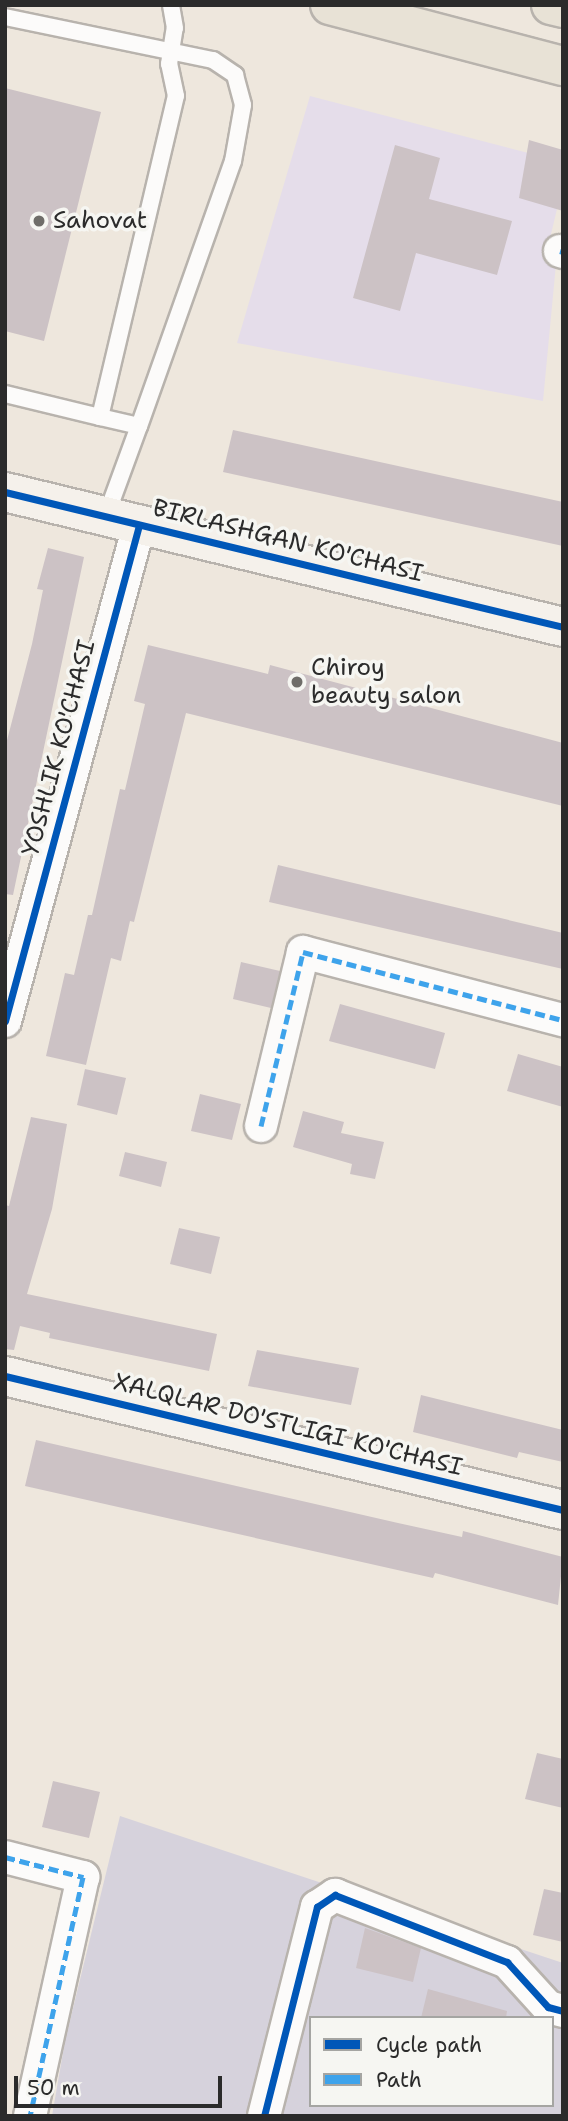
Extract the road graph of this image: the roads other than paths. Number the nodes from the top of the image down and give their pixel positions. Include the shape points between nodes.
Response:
1 (171, 5) edge
2 (330, 5) edge
3 (551, 5) edge
4 (563, 8) edge
5 (5, 17) edge
6 (171, 51) junction
7 (563, 66) edge
8 (5, 394) edge
9 (100, 417) junction
10 (139, 426) junction
11 (5, 492) edge
12 (122, 520) junction
13 (563, 627) edge
14 (563, 1020) edge
15 (5, 1021) edge
16 (261, 1126) dead end
17 (5, 1376) edge
18 (563, 1510) edge
19 (5, 1857) edge
20 (563, 2011) edge
21 (30, 2116) edge
22 (264, 2116) edge

1 - 6 lane via 175,27
2 - 7 main road
3 - 4 main road
5 - 6 lane
6 - 9 lane via 176,96
6 - 10 lane via 213,60 235,75 243,105 229,173
8 - 9 lane
9 - 10 lane
10 - 12 lane
11 - 12 street, BIRLASHGAN KO'CHASI
12 - 13 street, BIRLASHGAN KO'CHASI
12 - 15 street, YOSHLIK KO'CHASI
14 - 16 street via 303,952
17 - 18 street, XALQLAR DO'STLIGI KO'CHASI
19 - 21 street via 83,1877
20 - 22 street via 548,2007 508,1962 335,1895 317,1907

